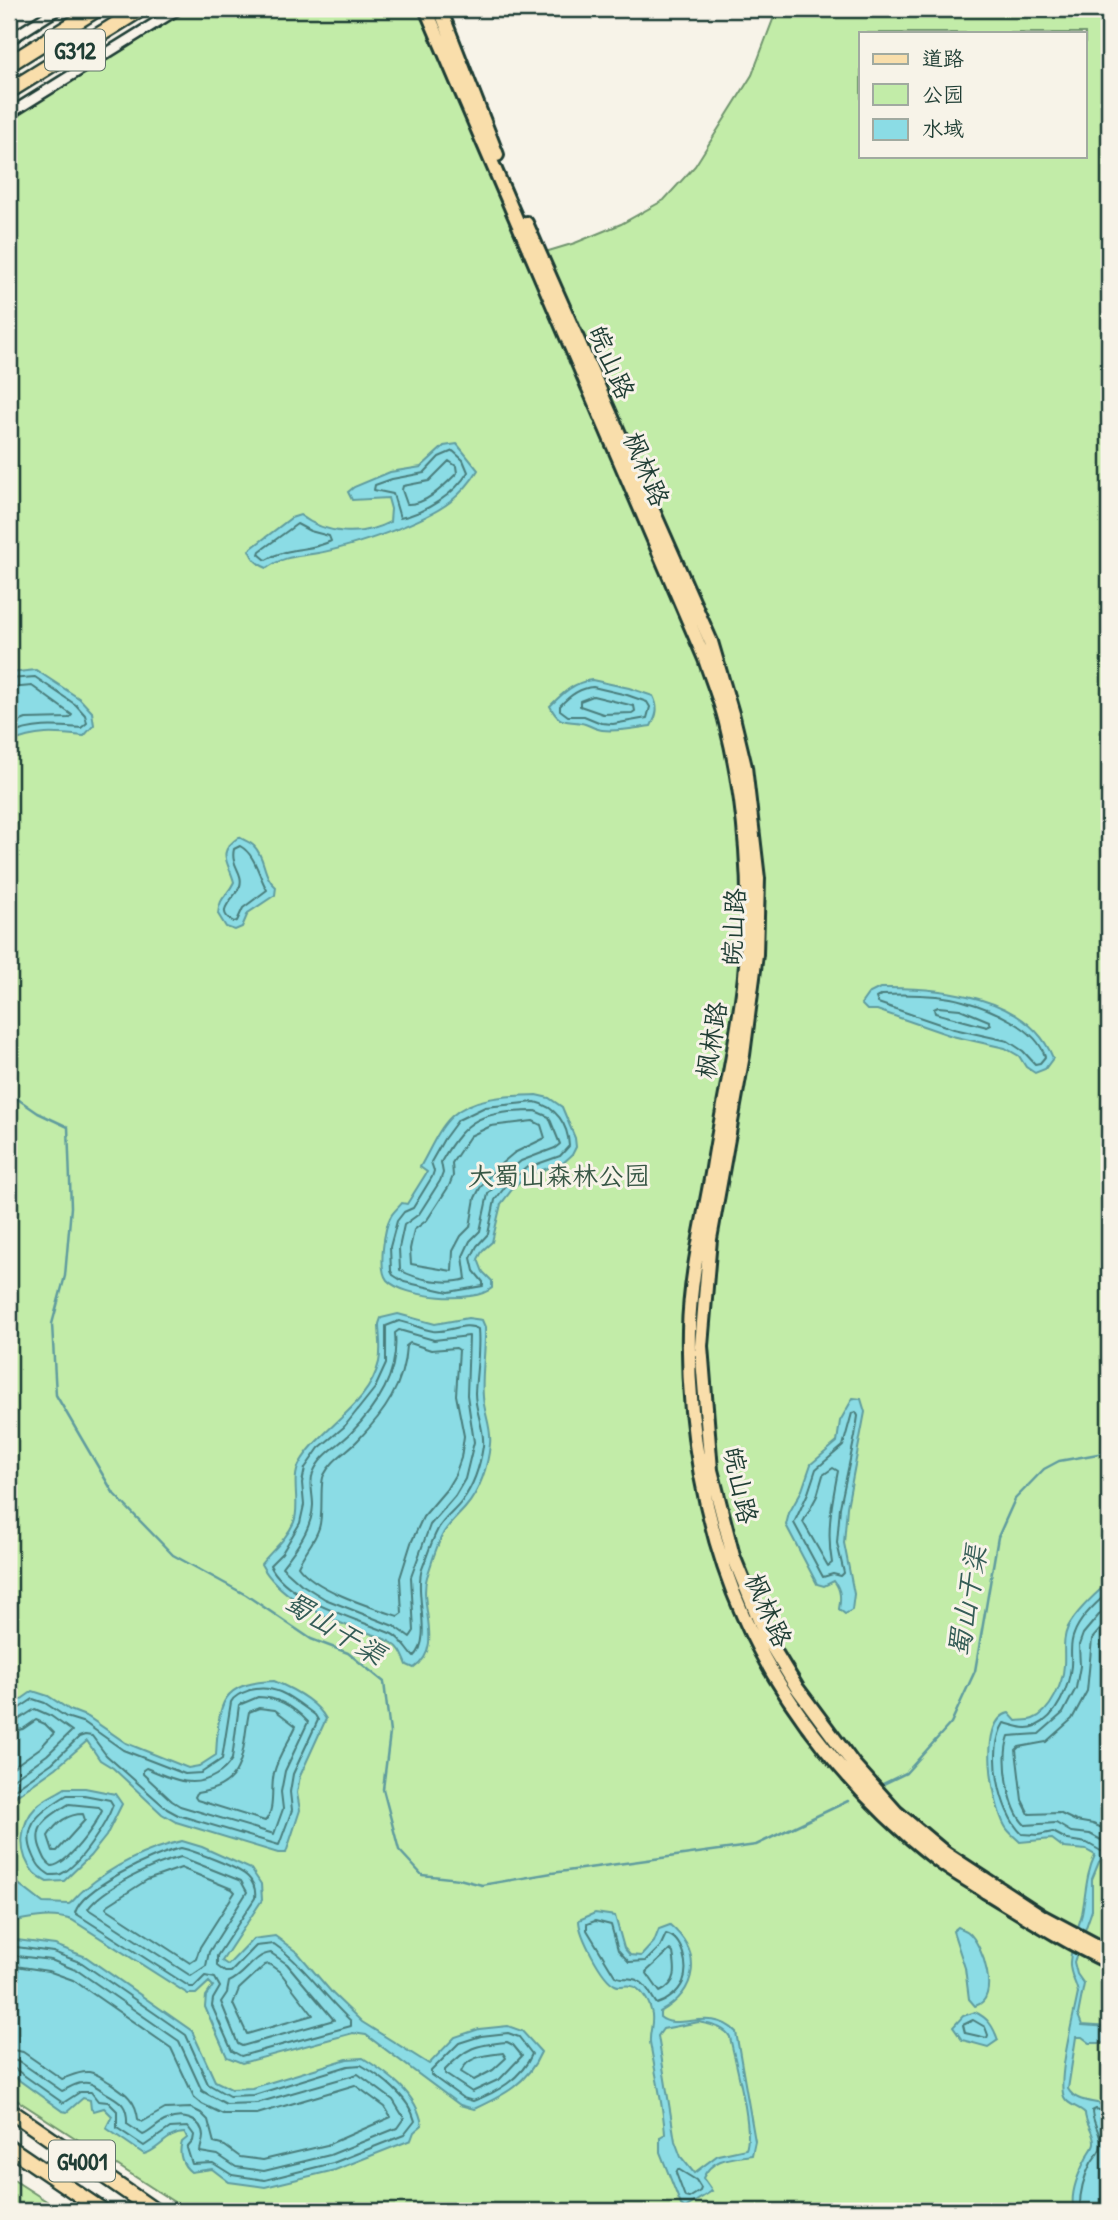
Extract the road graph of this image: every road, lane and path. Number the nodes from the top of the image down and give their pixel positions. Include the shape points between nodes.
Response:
1 (58, 9) edge
2 (97, 9) edge
3 (141, 9) edge
4 (178, 9) edge
5 (426, 9) edge
6 (440, 9) edge
7 (9, 40) edge
8 (9, 64) edge
9 (9, 91) edge
10 (9, 114) edge
11 (1064, 1935) junction
12 (1101, 1952) edge
13 (1109, 1962) edge
14 (9, 2110) edge
15 (9, 2147) edge
16 (103, 2211) edge
17 (155, 2211) edge

1 - 7 street
2 - 8 highway, G312
3 - 9 highway, G312
4 - 10 street
5 - 11 main road, 枫林路 via 705,659 726,722 735,769 747,855 745,975 689,1329 701,1473 720,1553 766,1660 822,1746 882,1811 937,1860
6 - 11 main road, 皖山路 via 505,176 711,642 745,767 758,878 756,954 743,1055 709,1239 701,1346 711,1470 733,1556 766,1637 854,1765 896,1812 946,1853
11 - 12 main road, 枫林路
12 - 13 main road, 枫林路
14 - 17 highway, G4001
15 - 16 highway, G4001

